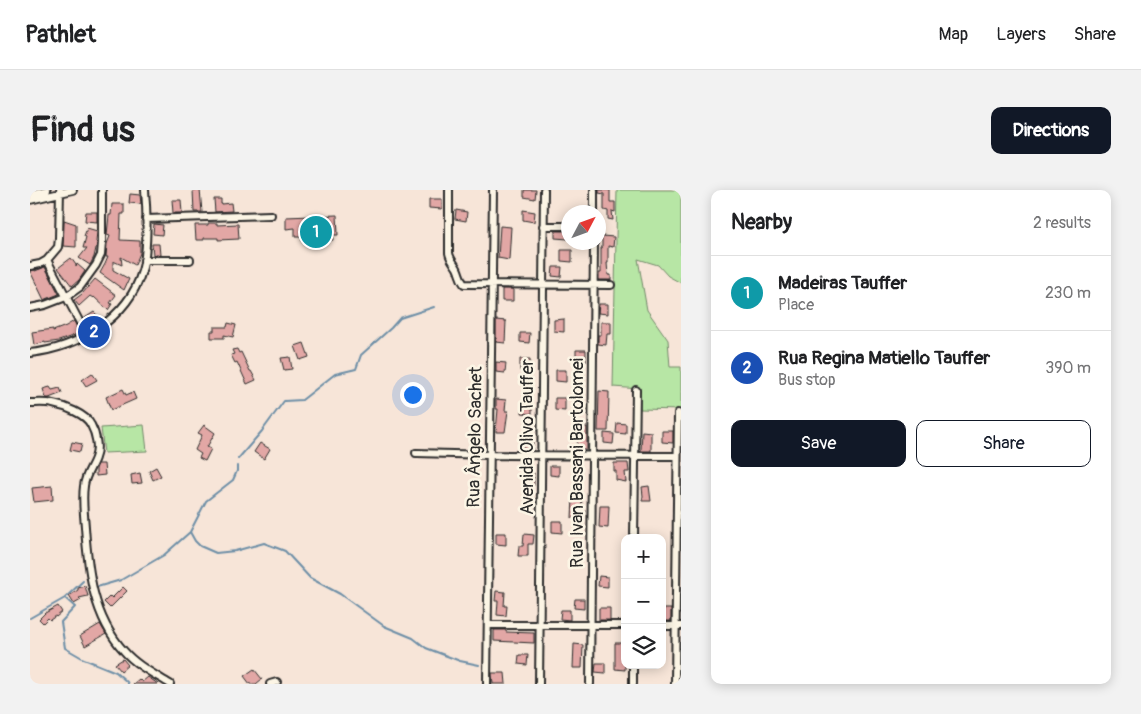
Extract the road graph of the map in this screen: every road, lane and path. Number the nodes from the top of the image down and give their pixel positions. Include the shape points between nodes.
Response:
1 (48, 190) edge
2 (73, 190) edge
3 (102, 190) edge
4 (145, 190) edge
5 (449, 190) edge
6 (493, 190) edge
7 (544, 190) edge
8 (594, 190) edge
9 (60, 191) edge
10 (30, 194) edge
11 (30, 200) edge
12 (594, 205) edge
13 (271, 215) dead end
14 (146, 219) junction
15 (544, 226) junction
16 (561, 226) edge
17 (594, 250) edge
18 (46, 260) junction
19 (144, 260) junction
20 (190, 260) dead end
21 (30, 266) edge
22 (492, 284) junction
23 (543, 284) junction
24 (593, 284) junction
25 (611, 285) dead end
26 (66, 297) junction
27 (30, 308) edge
28 (87, 336) junction
29 (30, 353) edge
30 (636, 390) dead end
31 (30, 404) edge
32 (678, 413) dead end
33 (416, 453) dead end
34 (490, 455) junction
35 (541, 455) junction
36 (592, 455) junction
37 (635, 455) junction
38 (677, 456) junction
39 (634, 534) edge
40 (488, 625) junction
41 (540, 625) junction
42 (591, 625) junction
43 (621, 625) edge
44 (678, 626) edge
45 (633, 669) edge
46 (170, 684) edge
47 (487, 684) edge
48 (539, 684) edge
49 (590, 684) edge
50 (633, 684) edge
51 (675, 684) edge

1 - 10 street
2 - 9 street
3 - 26 street via 100,255 89,276
4 - 14 street
5 - 22 street via 450,258 464,284
6 - 22 street, Rua Ângelo Sachet
7 - 15 street, Avenida Olivo Tauffer
8 - 12 street
9 - 11 street
9 - 18 street via 60,238 58,246
13 - 14 street
14 - 19 street
15 - 16 street
15 - 23 street, Avenida Olivo Tauffer
17 - 24 street, Rua Ivan Bassani Bartolomei
18 - 21 street
18 - 26 street
19 - 20 street
19 - 28 street via 136,286 123,305
22 - 23 street
22 - 34 street, Rua Ângelo Sachet
23 - 24 street
23 - 35 street, Avenida Olivo Tauffer
24 - 25 street
24 - 36 street, Rua Ivan Bassani Bartolomei
26 - 27 street
26 - 28 street
28 - 29 street via 65,346
30 - 37 street
31 - 46 street via 51,403 82,415 91,423 97,442 96,457 84,483 83,500 91,585 98,610 124,651 135,662
32 - 38 street
33 - 34 street
34 - 35 street
34 - 40 street, Rua Ângelo Sachet
35 - 36 street
35 - 41 street, Avenida Olivo Tauffer
36 - 37 street
36 - 42 street, Rua Ivan Bassani Bartolomei
37 - 38 street
37 - 39 street
38 - 44 street
40 - 41 street
40 - 47 street, Rua Ângelo Sachet
41 - 42 street
41 - 48 street, Avenida Olivo Tauffer
42 - 43 street
42 - 49 street, Rua Ivan Bassani Bartolomei
44 - 51 street
45 - 50 street

